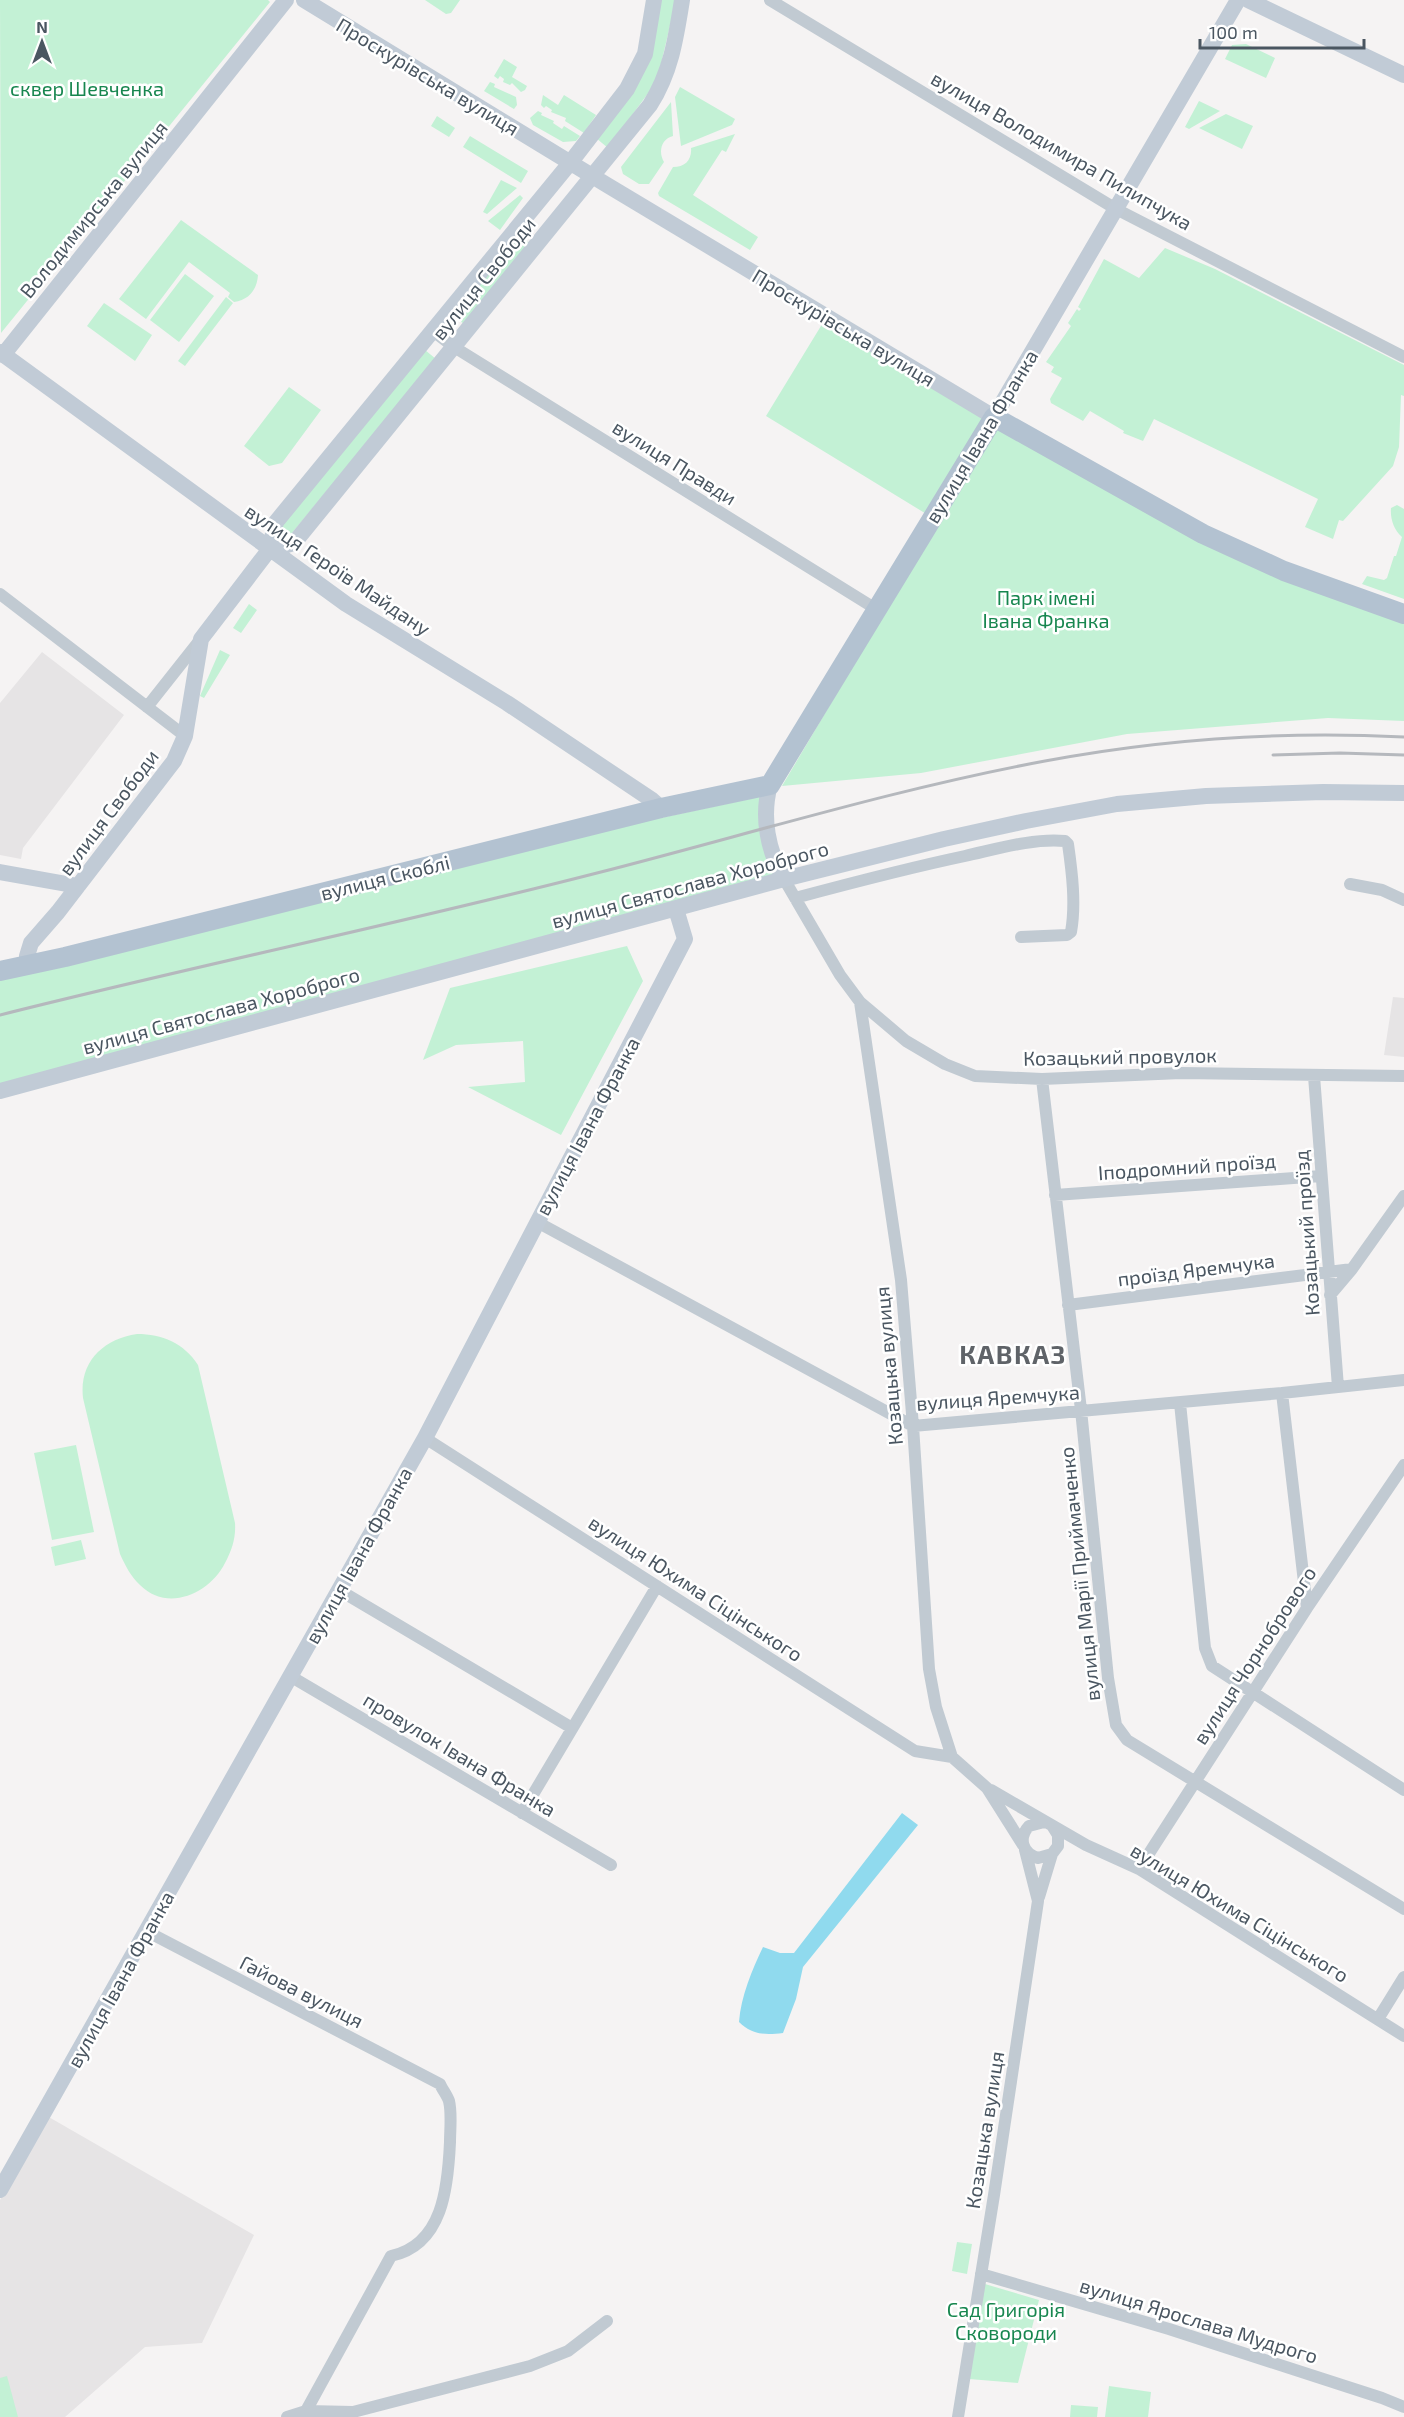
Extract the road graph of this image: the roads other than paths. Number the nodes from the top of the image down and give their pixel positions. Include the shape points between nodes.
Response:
1 (286, 0) edge
2 (304, 0) edge
3 (654, 0) edge
4 (682, 0) edge
5 (770, 0) edge
6 (1238, 0) edge
7 (1248, 0) edge
8 (1404, 75) edge
9 (570, 163) junction
10 (593, 177) junction
11 (1116, 208) junction
12 (432, 331) junction
13 (454, 347) junction
14 (1403, 354) edge
15 (1, 356) edge
16 (994, 417) junction
17 (269, 550) junction
18 (0, 594) edge
19 (876, 609) junction
20 (1404, 614) edge
21 (201, 639) junction
22 (147, 707) junction
23 (185, 736) junction
24 (770, 785) junction
25 (1404, 793) edge
26 (661, 808) junction
27 (0, 872) edge
28 (784, 879) junction
29 (1350, 884) dead end
30 (78, 886) junction
31 (795, 898) junction
32 (1404, 900) edge
33 (676, 909) junction
34 (1021, 938) dead end
35 (29, 966) junction
36 (0, 971) edge
37 (860, 1002) junction
38 (1314, 1076) junction
39 (1404, 1076) edge
40 (1042, 1078) junction
41 (0, 1091) edge
42 (1321, 1176) junction
43 (1055, 1195) junction
44 (1404, 1196) edge
45 (537, 1222) junction
46 (1352, 1269) junction
47 (1329, 1272) junction
48 (1330, 1295) junction
49 (1068, 1305) junction
50 (1404, 1380) edge
51 (1338, 1387) junction
52 (1282, 1393) junction
53 (1180, 1402) junction
54 (1081, 1410) junction
55 (913, 1426) junction
56 (425, 1438) junction
57 (1404, 1465) edge
58 (657, 1586) junction
59 (339, 1590) junction
60 (1307, 1608) junction
61 (290, 1676) junction
62 (1253, 1692) junction
63 (572, 1728) junction
64 (952, 1757) junction
65 (1195, 1781) junction
66 (987, 1788) junction
67 (1404, 1790) edge
68 (522, 1813) junction
69 (1048, 1824) junction
70 (1086, 1845) junction
71 (1024, 1847) junction
72 (1054, 1852) junction
73 (611, 1865) dead end
74 (1139, 1869) junction
75 (1038, 1901) junction
76 (1404, 1909) edge
77 (146, 1931) junction
78 (1404, 1977) edge
79 (1378, 2019) junction
80 (1404, 2036) edge
81 (0, 2190) edge
82 (981, 2274) junction
83 (607, 2321) dead end
84 (1404, 2407) edge
85 (306, 2411) junction
86 (353, 2415) edge
87 (287, 2417) edge
88 (958, 2417) edge

1 - 15 street, Володимирська вулиця
2 - 9 street, Проскурівська вулиця
3 - 9 street, вулиця Свободи via 647,44 637,72
4 - 10 street, вулиця Свободи via 674,50 662,84
5 - 11 street, вулиця Володимира Пилипчука
6 - 11 street, вулиця Івана Франка
7 - 8 street
9 - 10 street, Проскурівська вулиця
9 - 12 street, вулиця Свободи
10 - 13 street, вулиця Свободи
10 - 16 street, Проскурівська вулиця
11 - 14 street, вулиця Володимира Пилипчука
11 - 16 street, вулиця Івана Франка
12 - 13 street, вулиця Правди
12 - 17 street, вулиця Свободи via 276,522
13 - 17 street, вулиця Свободи via 294,543
13 - 19 street, вулиця Правди
15 - 17 street, вулиця Героїв Майдану
16 - 19 main road, вулиця Івана Франка
16 - 20 main road, Проскурівська вулиця via 1203,534 1284,572
17 - 21 street, вулиця Свободи
17 - 26 street, вулиця Героїв Майдану via 346,604 507,703
18 - 22 street
19 - 24 main road, вулиця Івана Франка
21 - 22 street
21 - 23 street, вулиця Свободи
22 - 23 street
23 - 30 street, вулиця Свободи via 168,770
24 - 26 main road, вулиця Скоблі
24 - 28 street, вулиця Івана Франка via 766,824
25 - 28 street, вулиця Святослава Хороброго via 1268,793 1118,804 944,839
26 - 35 main road, вулиця Скоблі
27 - 30 street
28 - 31 street, Козацька вулиця
28 - 33 street, вулиця Святослава Хороброго
29 - 32 street via 1382,890
30 - 35 street, вулиця Свободи via 31,943
31 - 34 street via 997,848 1065,841 1070,854 1071,932
31 - 37 street, Козацька вулиця
33 - 41 street, вулиця Святослава Хороброго
33 - 45 street, вулиця Івана Франка via 685,939
35 - 36 main road, вулиця Скоблі
37 - 40 street, Козацький провулок via 906,1041 945,1064 975,1076
37 - 55 street, Козацька вулиця via 901,1280
38 - 39 street, Козацький провулок
38 - 40 street, Козацький провулок via 1181,1073
38 - 42 street, Козацький проїзд
40 - 43 street, вулиця Марії Приймаченко
42 - 43 street, Іподромний проїзд
42 - 47 street, Козацький проїзд
43 - 49 street, вулиця Марії Приймаченко
44 - 46 street
45 - 55 street, вулиця Яремчука
45 - 56 street, вулиця Івана Франка
46 - 47 street, проїзд Яремчука
46 - 48 street
47 - 48 street, Козацький проїзд
47 - 49 street, проїзд Яремчука
48 - 51 street, Козацький проїзд
49 - 54 street, вулиця Марії Приймаченко
50 - 51 street, вулиця Яремчука
51 - 52 street, вулиця Яремчука
52 - 53 street, вулиця Яремчука
52 - 60 street
53 - 54 street, вулиця Яремчука
53 - 62 street via 1205,1648 1212,1666
54 - 55 street, вулиця Яремчука
54 - 65 street, вулиця Марії Приймаченко via 1116,1725 1127,1740
55 - 64 street, Козацька вулиця via 929,1669
56 - 58 street, вулиця Юхима Сіцінського
56 - 59 street, вулиця Івана Франка
57 - 60 street, вулиця Чорнобрового
58 - 63 street
58 - 64 street, вулиця Юхима Сіцінського via 915,1751
59 - 61 street, вулиця Івана Франка
59 - 63 street
60 - 62 street, вулиця Чорнобрового
61 - 68 street, провулок Івана Франка
61 - 77 street, вулиця Івана Франка
62 - 65 street, вулиця Чорнобрового
62 - 67 street
63 - 68 street
64 - 66 street, Козацька вулиця
65 - 74 street, вулиця Чорнобрового
65 - 76 street, вулиця Марії Приймаченко
66 - 69 street, вулиця Юхима Сіцінського
66 - 71 street, Козацька вулиця
68 - 73 street, провулок Івана Франка
69 - 70 street, вулиця Юхима Сіцінського
69 - 71 street via 1029,1826 1023,1835
69 - 72 street via 1059,1840
70 - 72 street via 1065,1846
70 - 74 street, вулиця Юхима Сіцінського
71 - 72 street via 1038,1858
71 - 75 street, Козацька вулиця
72 - 75 street
74 - 79 street, вулиця Юхима Сіцінського
75 - 82 street, Козацька вулиця
77 - 81 street, вулиця Івана Франка
77 - 85 street, Гайова вулиця via 440,2084 449,2101 449,2170 440,2211 420,2242 406,2253 391,2256
78 - 79 street
79 - 80 street, вулиця Юхима Сіцінського
82 - 84 street, вулиця Ярослава Мудрого via 1169,2329
82 - 88 street, Козацька вулиця
83 - 86 street via 568,2351 530,2366
85 - 86 street
85 - 87 street

